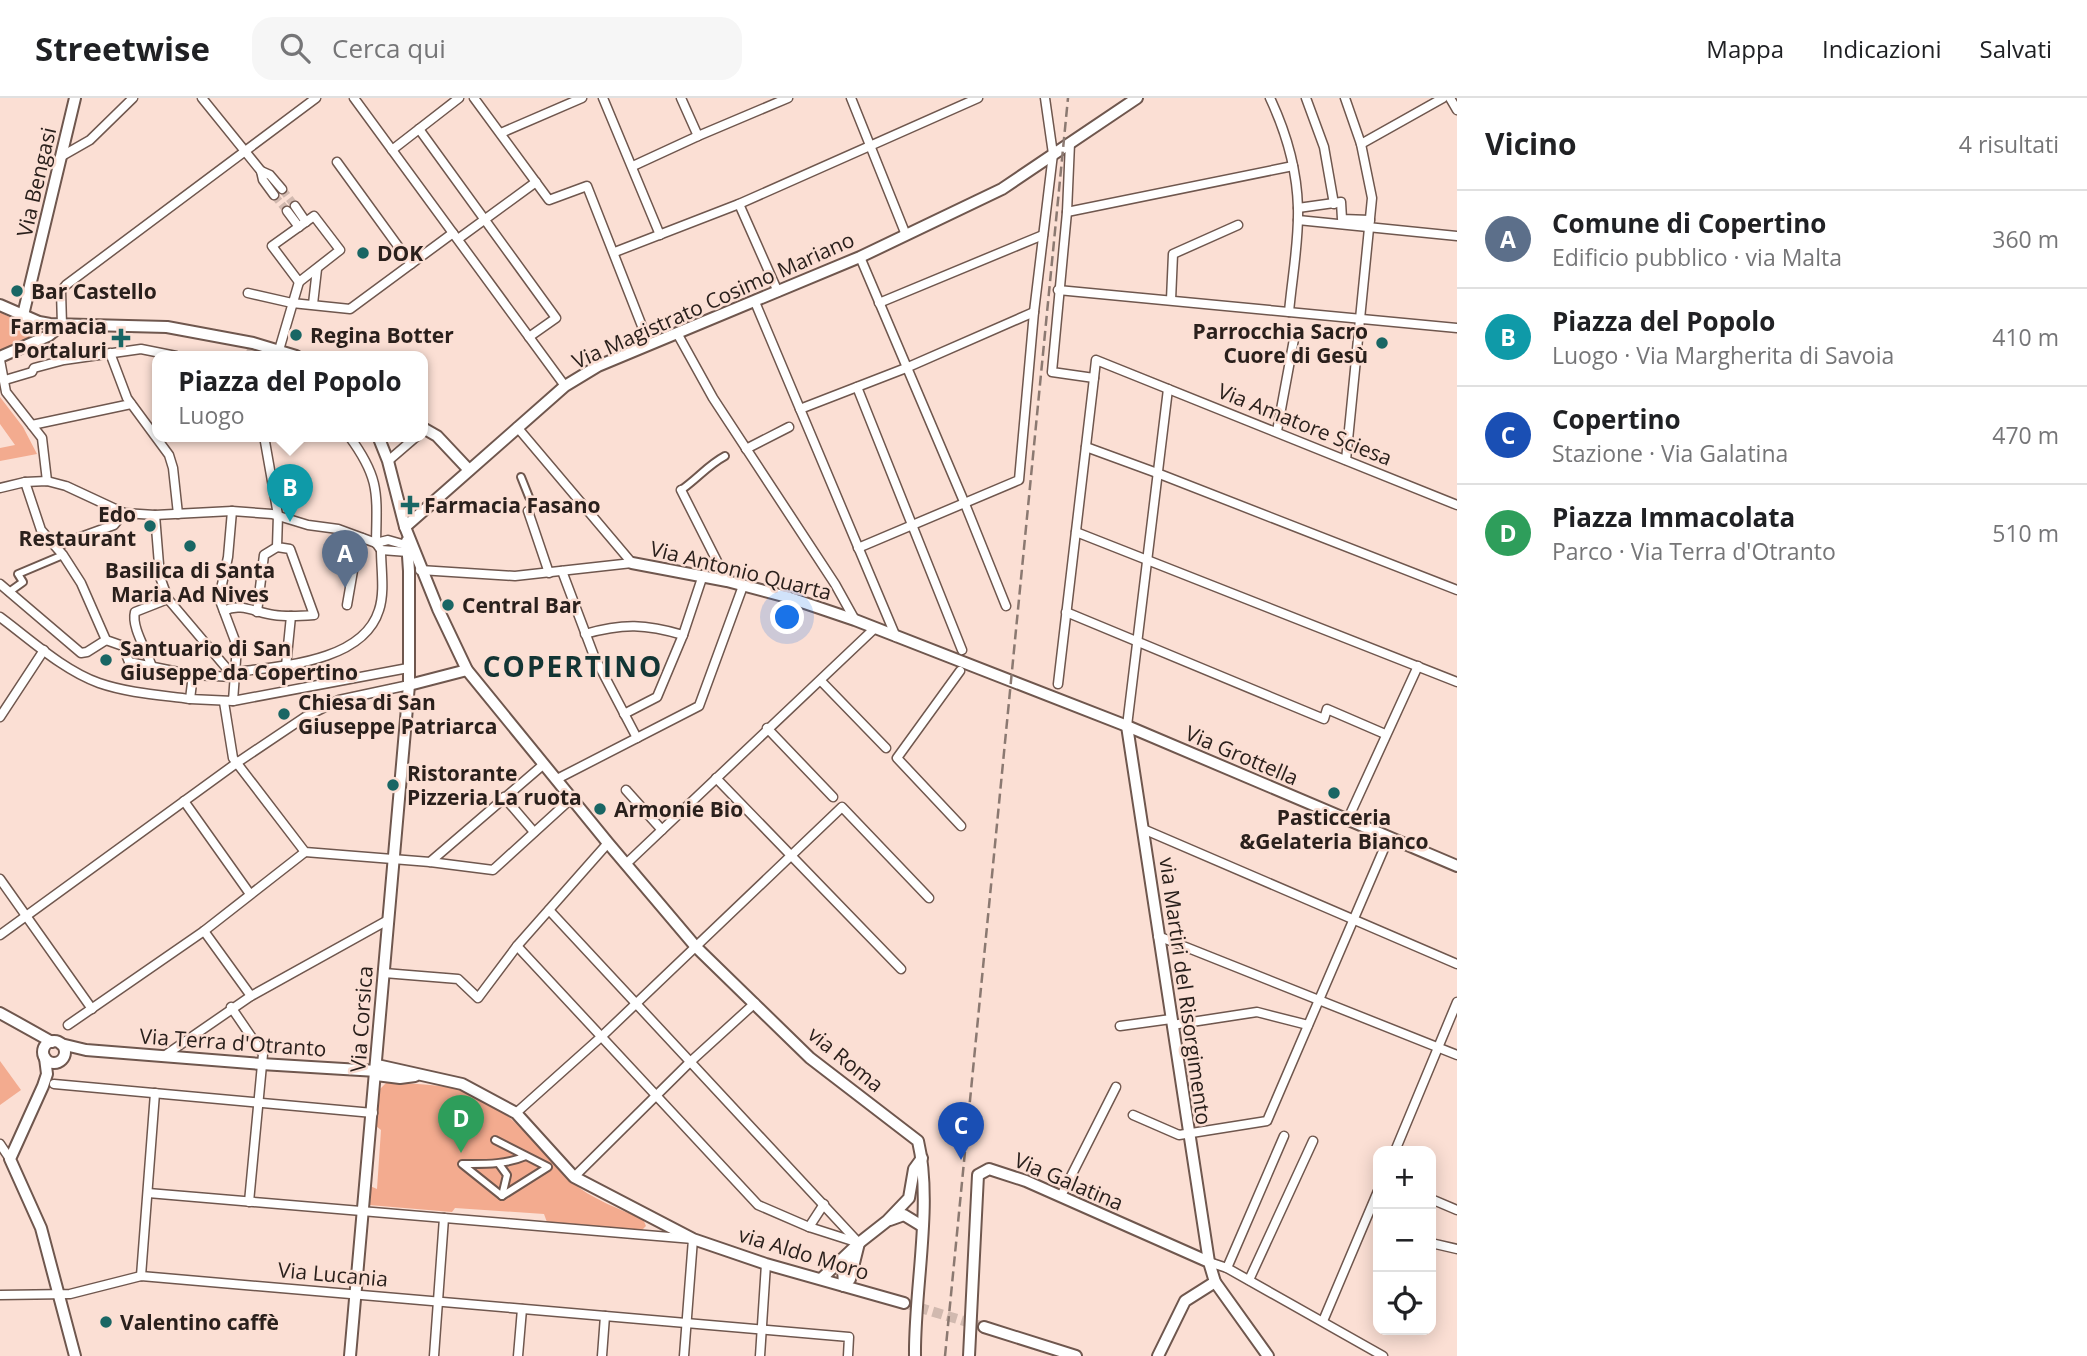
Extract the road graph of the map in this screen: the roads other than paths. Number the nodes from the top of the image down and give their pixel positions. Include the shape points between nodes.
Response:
1 (75, 98) edge
2 (133, 98) edge
3 (202, 98) edge
4 (316, 98) edge
5 (355, 98) edge
6 (459, 98) edge
7 (474, 98) edge
8 (582, 98) edge
9 (603, 98) edge
10 (681, 98) edge
11 (788, 98) edge
12 (851, 98) edge
13 (978, 98) edge
14 (1045, 98) edge
15 (1137, 98) edge
16 (1270, 98) edge
17 (1306, 98) edge
18 (1345, 98) edge
19 (1443, 98) edge
20 (1450, 98) edge
21 (1457, 110) edge
22 (419, 130) junction
23 (501, 133) junction
24 (698, 135) junction
25 (1361, 145) junction
26 (872, 146) junction
27 (1062, 148) junction
28 (244, 150) junction
29 (393, 150) junction
30 (62, 156) junction
31 (337, 162) dead end
32 (633, 166) junction
33 (1293, 166) junction
34 (536, 182) junction
35 (278, 192) tunnel mouth
36 (739, 204) junction
37 (1334, 204) junction
38 (1298, 208) junction
39 (291, 209) tunnel mouth
40 (1067, 212) junction
41 (484, 219) junction
42 (1298, 220) junction
43 (302, 224) junction
44 (1370, 224) junction
45 (1238, 225) dead end
46 (660, 235) junction
47 (906, 235) junction
48 (1043, 235) junction
49 (455, 236) junction
50 (1457, 236) edge
51 (615, 252) junction
52 (860, 257) junction
53 (411, 264) junction
54 (317, 269) junction
55 (299, 282) junction
56 (1058, 290) junction
57 (778, 292) junction
58 (248, 293) dead end
59 (1171, 300) junction
60 (755, 302) junction
61 (292, 303) junction
62 (879, 303) junction
63 (0, 304) edge
64 (313, 304) junction
65 (1034, 312) junction
66 (1289, 312) junction
67 (23, 315) junction
68 (1362, 319) junction
69 (44, 323) junction
70 (62, 325) junction
71 (1457, 328) edge
72 (677, 333) junction
73 (48, 336) junction
74 (529, 337) junction
75 (1293, 339) dead end
76 (649, 344) junction
77 (279, 350) junction
78 (152, 351) edge
79 (282, 351) edge
80 (110, 353) junction
81 (0, 358) edge
82 (906, 368) junction
83 (1094, 377) junction
84 (5, 380) junction
85 (565, 386) junction
86 (857, 387) junction
87 (1168, 389) junction
88 (131, 404) junction
89 (800, 409) junction
90 (32, 425) junction
91 (517, 427) junction
92 (789, 427) dead end
93 (1277, 431) junction
94 (152, 432) edge
95 (428, 433) edge
96 (159, 442) edge
97 (265, 442) edge
98 (353, 442) edge
99 (381, 442) edge
100 (410, 442) edge
101 (1086, 447) junction
102 (746, 449) junction
103 (725, 456) dead end
104 (1346, 460) junction
105 (388, 461) junction
106 (469, 470) junction
107 (1157, 473) junction
108 (521, 477) dead end
109 (47, 481) junction
110 (25, 482) junction
111 (0, 488) edge
112 (681, 490) joint
113 (529, 497) dead end
114 (965, 504) junction
115 (1457, 505) edge
116 (232, 510) junction
117 (528, 511) dead end
118 (124, 513) junction
119 (178, 513) junction
120 (155, 515) junction
121 (278, 515) junction
122 (911, 526) junction
123 (405, 527) junction
124 (1076, 532) junction
125 (362, 538) junction
126 (56, 546) junction
127 (378, 546) junction
128 (277, 547) junction
129 (409, 548) junction
130 (858, 548) junction
131 (63, 555) junction
132 (1147, 558) junction
133 (632, 563) junction
134 (409, 571) junction
135 (562, 571) junction
136 (549, 573) junction
137 (423, 574) junction
138 (703, 575) junction
139 (727, 582) junction
140 (0, 584) edge
141 (743, 586) junction
142 (1457, 590) edge
143 (9, 592) junction
144 (168, 599) junction
145 (347, 605) dead end
146 (1006, 606) dead end
147 (223, 608) junction
148 (257, 612) junction
149 (1066, 612) junction
150 (291, 616) junction
151 (0, 617) edge
152 (855, 620) junction
153 (875, 628) junction
154 (585, 634) junction
155 (683, 635) junction
156 (896, 637) junction
157 (106, 640) junction
158 (143, 641) junction
159 (1137, 641) junction
160 (123, 646) junction
161 (44, 650) junction
162 (962, 650) dead end
163 (286, 666) junction
164 (1418, 666) junction
165 (152, 667) junction
166 (408, 668) junction
167 (467, 670) junction
168 (960, 671) dead end
169 (192, 675) junction
170 (235, 675) junction
171 (1012, 680) joint
172 (821, 681) junction
173 (1457, 682) edge
174 (336, 683) junction
175 (1058, 684) dead end
176 (409, 685) junction
177 (190, 699) junction
178 (339, 700) junction
179 (229, 701) junction
180 (624, 714) junction
181 (0, 716) edge
182 (1127, 726) junction
183 (767, 728) junction
184 (1385, 734) junction
185 (637, 738) junction
186 (886, 748) dead end
187 (238, 762) junction
188 (544, 764) junction
189 (716, 778) junction
190 (557, 779) junction
191 (626, 790) dead end
192 (504, 797) junction
193 (833, 797) dead end
194 (572, 798) junction
195 (184, 801) junction
196 (1347, 821) junction
197 (961, 826) dead end
198 (1143, 829) junction
199 (662, 830) junction
200 (534, 832) junction
201 (1389, 837) junction
202 (608, 843) junction
203 (305, 852) junction
204 (791, 856) junction
205 (394, 860) junction
206 (430, 862) junction
207 (626, 864) junction
208 (1457, 866) edge
209 (0, 879) edge
210 (250, 894) junction
211 (929, 898) dead end
212 (549, 910) junction
213 (26, 917) junction
214 (1353, 918) junction
215 (388, 920) junction
216 (204, 931) junction
217 (0, 935) edge
218 (1158, 936) junction
219 (517, 946) junction
220 (696, 947) junction
221 (1457, 964) edge
222 (901, 969) dead end
223 (384, 973) junction
224 (251, 996) junction
225 (1318, 999) junction
226 (1457, 1002) edge
227 (755, 1003) junction
228 (636, 1004) junction
229 (231, 1007) junction
230 (92, 1009) junction
231 (0, 1013) edge
232 (0, 1020) edge
233 (1171, 1022) junction
234 (68, 1025) dead end
235 (1308, 1025) junction
236 (1120, 1026) dead end
237 (601, 1037) junction
238 (56, 1043) junction
239 (1438, 1047) junction
240 (86, 1050) junction
241 (44, 1055) junction
242 (1457, 1055) edge
243 (164, 1056) junction
244 (61, 1060) junction
245 (689, 1063) junction
246 (261, 1064) junction
247 (377, 1071) junction
248 (47, 1074) junction
249 (48, 1085) junction
250 (1116, 1087) dead end
251 (155, 1093) junction
252 (655, 1096) junction
253 (258, 1102) junction
254 (373, 1113) junction
255 (516, 1113) junction
256 (1133, 1115) dead end
257 (1188, 1133) junction
258 (1284, 1136) dead end
259 (495, 1140) dead end
260 (1313, 1141) dead end
261 (0, 1144) edge
262 (1397, 1146) edge
263 (526, 1156) junction
264 (922, 1158) junction
265 (10, 1159) junction
266 (499, 1164) junction
267 (574, 1177) junction
268 (148, 1194) junction
269 (502, 1196) junction
270 (1061, 1196) junction
271 (909, 1198) junction
272 (1436, 1201) edge
273 (249, 1202) junction
274 (824, 1203) junction
275 (1373, 1204) edge
276 (923, 1205) junction
277 (1457, 1210) edge
278 (364, 1212) junction
279 (904, 1215) junction
280 (1368, 1216) junction
281 (444, 1218) junction
282 (1373, 1218) edge
283 (887, 1221) junction
284 (922, 1226) junction
285 (809, 1227) junction
286 (693, 1238) junction
287 (859, 1243) junction
288 (1436, 1244) edge
289 (1457, 1249) edge
290 (850, 1258) junction
291 (1209, 1262) junction
292 (766, 1264) junction
293 (1227, 1268) junction
294 (141, 1276) junction
295 (821, 1279) junction
296 (1249, 1280) junction
297 (1214, 1282) junction
298 (844, 1286) junction
299 (356, 1293) junction
300 (869, 1293) junction
301 (0, 1295) edge
302 (59, 1295) junction
303 (438, 1300) junction
304 (904, 1303) tunnel mouth
305 (523, 1309) junction
306 (605, 1316) junction
307 (1323, 1321) junction
308 (687, 1322) junction
309 (984, 1327) tunnel mouth
310 (762, 1329) junction
311 (75, 1356) edge
312 (350, 1356) edge
313 (435, 1356) edge
314 (518, 1356) edge
315 (602, 1356) edge
316 (684, 1356) edge
317 (760, 1356) edge
318 (848, 1356) edge
319 (915, 1356) edge
320 (969, 1356) edge
321 (1076, 1356) edge
322 (1158, 1356) edge
323 (1268, 1356) edge
324 (1383, 1356) edge

1 - 30 street, Via Bengasi
2 - 30 street via 90,140
3 - 28 street
4 - 28 street
5 - 29 street
6 - 22 street
7 - 23 street
8 - 23 street
9 - 32 street
10 - 24 street
11 - 24 street
12 - 26 street
13 - 26 street
14 - 27 street
15 - 27 street, Via Magistrato Cosimo Mariano
16 - 33 street
17 - 37 street via 1324,147
18 - 25 street
19 - 25 street
20 - 21 street
22 - 29 street
22 - 41 street
23 - 34 street
24 - 32 street
25 - 44 street via 1372,198
26 - 36 street
26 - 47 street
27 - 40 street
27 - 47 street, Via Magistrato Cosimo Mariano via 1002,188
27 - 48 street
28 - 35 street via 263,180
28 - 70 street via 66,285 61,291
29 - 49 street
30 - 67 street, Via Bengasi
31 - 53 street
32 - 46 street
33 - 38 street
33 - 40 street
34 - 41 street
34 - 51 street via 550,200 587,186
36 - 46 street
36 - 57 street
37 - 38 street
37 - 44 street via 1341,202 1342,219
38 - 42 street
39 - 43 street
40 - 56 street
41 - 49 street
41 - 74 street via 555,318
42 - 44 street
42 - 66 street
43 - 54 street via 314,216 340,250
43 - 55 street via 272,246
44 - 50 street
44 - 68 street
45 - 59 street via 1173,254
46 - 51 street
47 - 52 street, Via Magistrato Cosimo Mariano
48 - 62 street
48 - 65 street
49 - 53 street
49 - 74 street
51 - 76 street
52 - 57 street, Via Magistrato Cosimo Mariano
52 - 62 street
53 - 64 street via 350,309
54 - 55 street
54 - 64 street
55 - 61 street
56 - 59 street
56 - 83 street via 1052,372
57 - 60 street, Via Magistrato Cosimo Mariano
58 - 61 street
59 - 66 street
60 - 72 street, Via Magistrato Cosimo Mariano
60 - 89 street
61 - 64 street
61 - 77 street
62 - 82 street
63 - 67 street
65 - 82 street
65 - 114 street via 1019,480
66 - 68 street
67 - 69 street
68 - 71 street
68 - 104 street
69 - 70 street
69 - 73 street
70 - 73 street
70 - 77 street via 167,327
72 - 76 street, Via Magistrato Cosimo Mariano
72 - 102 street
73 - 81 street
74 - 85 street
75 - 93 street
76 - 85 street, Via Magistrato Cosimo Mariano
77 - 79 street
78 - 80 street
80 - 84 street via 64,360
80 - 88 street
81 - 84 street
82 - 86 street
82 - 114 street
83 - 87 street, Via Amatore Sciesa via 1096,360
83 - 101 street
84 - 90 street via 6,391
85 - 91 street, Via Magistrato Cosimo Mariano
86 - 89 street
86 - 122 street
87 - 93 street, Via Amatore Sciesa
87 - 107 street
88 - 90 street
88 - 94 street
89 - 130 street
90 - 109 street via 42,438
91 - 106 street, Via Magistrato Cosimo Mariano
91 - 133 street
92 - 102 street
93 - 104 street, Via Amatore Sciesa
95 - 106 street via 437,436
96 - 119 street via 173,468
97 - 121 street
98 - 127 street via 376,482
99 - 105 street
100 - 105 street
101 - 107 street
101 - 124 street
102 - 152 street
103 - 112 street
104 - 115 street, Via Amatore Sciesa
105 - 123 street
106 - 123 street, Via Magistrato Cosimo Mariano
107 - 132 street
107 - 142 street
108 - 113 street
109 - 110 street
109 - 118 street
110 - 111 street
110 - 126 street via 41,530
112 - 139 street
114 - 122 street
114 - 146 street
116 - 119 street
116 - 121 street
116 - 147 street via 219,598
117 - 136 street
118 - 120 street
118 - 126 street via 114,525
119 - 120 street
120 - 144 street via 160,577
121 - 125 street
121 - 128 street
122 - 130 street
122 - 162 street
123 - 129 street
124 - 132 street
124 - 149 street
125 - 127 street
125 - 145 street
126 - 131 street
127 - 129 street via 388,540
127 - 163 street via 381,602 370,629 325,657
128 - 148 street via 264,555
128 - 150 street via 290,549 314,615
129 - 134 street, Via Corsica
129 - 137 street, via Roma
130 - 156 street
131 - 143 street via 18,574 23,582
131 - 157 street
132 - 159 street
132 - 164 street
133 - 135 street, Via Antonio Quarta
133 - 138 street, Via Antonio Quarta
134 - 137 street
134 - 166 street, Via Corsica
135 - 136 street, Via Antonio Quarta
135 - 154 street
136 - 137 street, Via Antonio Quarta
137 - 167 street, via Roma
138 - 139 street, Via Antonio Quarta
138 - 155 street
139 - 141 street, Via Antonio Quarta
140 - 143 street
141 - 152 street, Via Antonio Quarta
141 - 185 street via 699,706
143 - 157 street via 81,653
144 - 158 street via 135,612 138,638
144 - 170 street
147 - 148 street
147 - 170 street via 237,646
148 - 150 street
149 - 159 street
149 - 175 street
150 - 163 street
151 - 161 street
152 - 153 street, Via Antonio Quarta
153 - 156 street, Via Antonio Quarta
153 - 172 street
154 - 155 street via 611,626 654,626
154 - 180 street
155 - 180 street via 657,697
156 - 171 street, Via Antonio Quarta
157 - 160 street
158 - 160 street
158 - 165 street
159 - 182 street
159 - 184 street via 1324,719 1327,709
160 - 165 street via 129,662
161 - 177 street via 99,683
161 - 181 street
163 - 170 street
164 - 173 street
164 - 184 street
165 - 169 street
166 - 174 street
166 - 176 street, Via Corsica
167 - 176 street
167 - 188 street, via Roma
168 - 197 street via 897,758
169 - 170 street
169 - 177 street
170 - 179 street
171 - 182 street, Via Grottella
172 - 183 street
172 - 186 street
174 - 178 street
174 - 179 street
176 - 178 street
176 - 205 street, Via Corsica
177 - 179 street
178 - 187 street
179 - 187 street via 233,758
180 - 185 street
182 - 196 street, Via Grottella
182 - 198 street, via Martiri del Risorgimento
183 - 189 street
183 - 193 street
184 - 196 street
185 - 190 street
187 - 195 street
187 - 203 street
188 - 190 street, via Roma
188 - 192 street
189 - 199 street
189 - 204 street
190 - 194 street, via Roma
191 - 199 street
192 - 200 street
192 - 206 street
194 - 200 street
194 - 202 street, via Roma
195 - 210 street
195 - 213 street
196 - 201 street, Via Grottella
198 - 214 street
198 - 218 street, via Martiri del Risorgimento
199 - 207 street
200 - 206 street via 493,870
201 - 208 street, Via Grottella
201 - 214 street
202 - 207 street, via Roma
202 - 212 street
203 - 205 street
203 - 210 street
204 - 211 street via 842,807
204 - 220 street
204 - 222 street
205 - 206 street
205 - 215 street, Via Corsica
207 - 220 street, via Roma
209 - 213 street
210 - 216 street
212 - 219 street
212 - 228 street
213 - 217 street
213 - 230 street
214 - 221 street
214 - 225 street
215 - 223 street, Via Corsica
215 - 224 street
216 - 224 street
216 - 230 street
218 - 225 street
218 - 233 street, via Martiri del Risorgimento
219 - 223 street via 478,998 458,979
219 - 237 street
220 - 227 street, via Roma
220 - 228 street
223 - 247 street, Via Corsica
224 - 229 street
225 - 235 street
225 - 239 street
226 - 239 street
227 - 245 street
227 - 264 street, via Roma via 810,1058 918,1141
228 - 237 street
228 - 245 street
229 - 243 street
229 - 246 street via 263,1054
230 - 234 street
231 - 238 street, Via Terra d'Otranto
232 - 241 street via 33,1040
233 - 235 street via 1257,1012
233 - 236 street
233 - 257 street, via Martiri del Risorgimento
235 - 257 street via 1267,1121
237 - 252 street
237 - 255 street
238 - 240 street, Via Terra d'Otranto
238 - 241 street via 46,1045
238 - 244 street via 65,1050
239 - 242 street
239 - 262 street
240 - 243 street, Via Terra d'Otranto
240 - 244 street, Via Terra d'Otranto
241 - 244 street via 50,1062
241 - 248 street
243 - 246 street, Via Terra d'Otranto
244 - 248 street
245 - 252 street
245 - 274 street
246 - 247 street, Via Terra d'Otranto
246 - 253 street
247 - 254 street, Via Corsica
247 - 255 street, Via Terra d'Otranto via 462,1084
248 - 249 street
249 - 251 street
249 - 265 street
250 - 270 street
251 - 253 street
251 - 268 street
252 - 267 street
252 - 285 street via 758,1205
253 - 254 street
253 - 273 street
254 - 278 street, Via Corsica
255 - 267 street
256 - 257 street via 1180,1135
257 - 291 street, via Martiri del Risorgimento
258 - 293 street
259 - 263 street
260 - 296 street
261 - 265 street
263 - 266 street
263 - 269 street via 548,1167
264 - 271 street via 914,1169
264 - 276 street
265 - 302 street via 41,1227
266 - 269 street via 508,1175
266 - 269 street via 462,1164
267 - 286 street
268 - 273 street
268 - 294 street
270 - 291 street, Via Galatina
270 - 320 street, Via Galatina via 989,1168 978,1175
271 - 276 street
271 - 283 street
272 - 277 street
273 - 278 street
274 - 285 street
274 - 287 street
275 - 280 street
276 - 279 street
276 - 284 street
278 - 281 street
278 - 299 street, Via Corsica
279 - 283 street
279 - 284 street
280 - 282 street
280 - 307 street
281 - 286 street
281 - 303 street
283 - 287 street
284 - 319 street
285 - 287 street
286 - 292 street, via Aldo Moro
286 - 308 street
287 - 290 street
288 - 289 street
290 - 295 street
290 - 298 street via 843,1267
290 - 300 street
291 - 293 street
291 - 297 street
292 - 295 street, via Aldo Moro
292 - 310 street
293 - 296 street
294 - 299 street, Via Lucania
294 - 302 street, Via Lucania
295 - 298 street, via Aldo Moro
296 - 307 street
297 - 322 street via 1185,1301
297 - 323 street
298 - 300 street, via Aldo Moro
299 - 303 street, Via Lucania
299 - 312 street, Via Corsica
300 - 304 street, via Aldo Moro
301 - 302 street, Via Lucania
302 - 311 street
303 - 305 street, Via Lucania
303 - 313 street
305 - 306 street, Via Lucania
305 - 314 street
306 - 308 street
306 - 315 street
307 - 324 street
308 - 310 street
308 - 316 street
309 - 321 street
310 - 317 street
310 - 318 street via 849,1337

